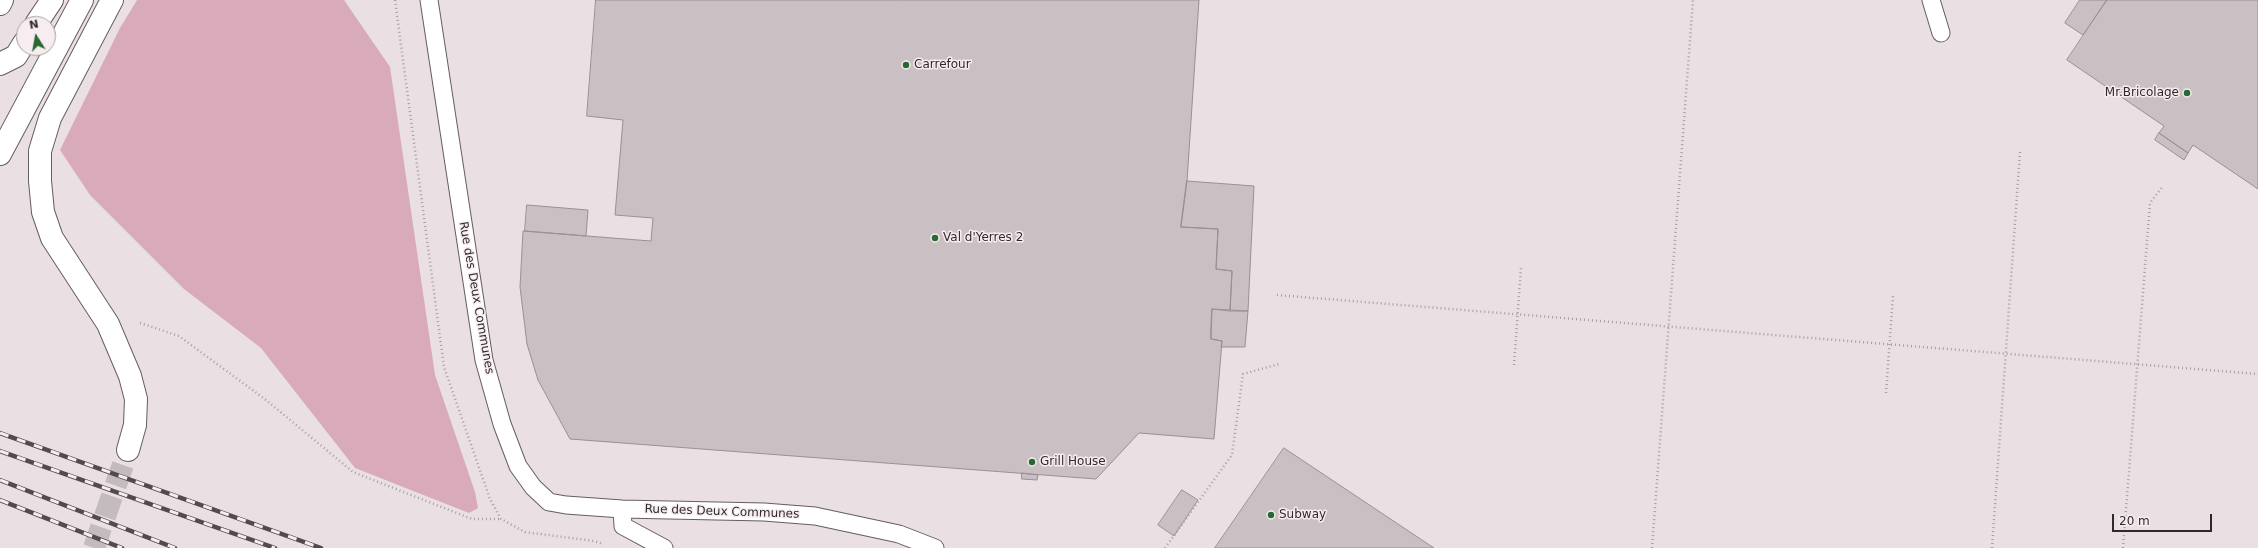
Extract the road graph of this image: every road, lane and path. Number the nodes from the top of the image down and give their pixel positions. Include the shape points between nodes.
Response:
1 (2, 0) edge
2 (52, 0) edge
3 (82, 0) edge
4 (112, 0) edge
5 (429, 0) edge
6 (1693, 0) edge
7 (1931, 0) edge
8 (0, 4) edge
9 (41, 16) edge
10 (1941, 33) dead end
11 (16, 56) edge
12 (0, 64) edge
13 (2020, 152) dead end
14 (0, 154) edge
15 (2163, 186) dead end
16 (1521, 268) dead end
17 (1277, 295) dead end
18 (1893, 296) dead end
19 (1518, 315) junction
20 (135, 322) dead end
21 (1668, 327) junction
22 (1889, 345) junction
23 (2006, 354) junction
24 (1279, 364) dead end
25 (1514, 364) dead end
26 (2138, 364) junction
27 (2258, 374) edge
28 (1886, 393) dead end
29 (128, 450) tunnel mouth
30 (622, 509) junction
31 (501, 518) dead end
32 (664, 548) edge
33 (935, 548) edge
34 (1165, 548) edge
35 (1652, 548) edge
36 (1992, 548) edge
37 (2123, 548) edge

1 - 8 street
2 - 9 street
3 - 14 street
4 - 29 street via 50,118 40,151 40,181 43,212 52,238 108,324 130,376 136,399 135,425
5 - 30 lane, Rue des Deux Communes via 484,360 518,466 533,487 549,502
6 - 21 path
7 - 10 lane
11 - 12 street
13 - 23 path
15 - 26 path via 2150,203
16 - 19 path
17 - 19 path
18 - 22 path
19 - 21 path
19 - 25 path
20 - 31 path via 179,336 266,400 353,472 472,519
21 - 22 path
21 - 35 path
22 - 23 path
22 - 28 path
23 - 26 path
23 - 36 path
24 - 34 path via 1243,374 1232,455
26 - 27 path
26 - 37 path
30 - 32 lane via 623,526
30 - 33 lane, Rue des Deux Communes via 756,511 815,516 899,534

